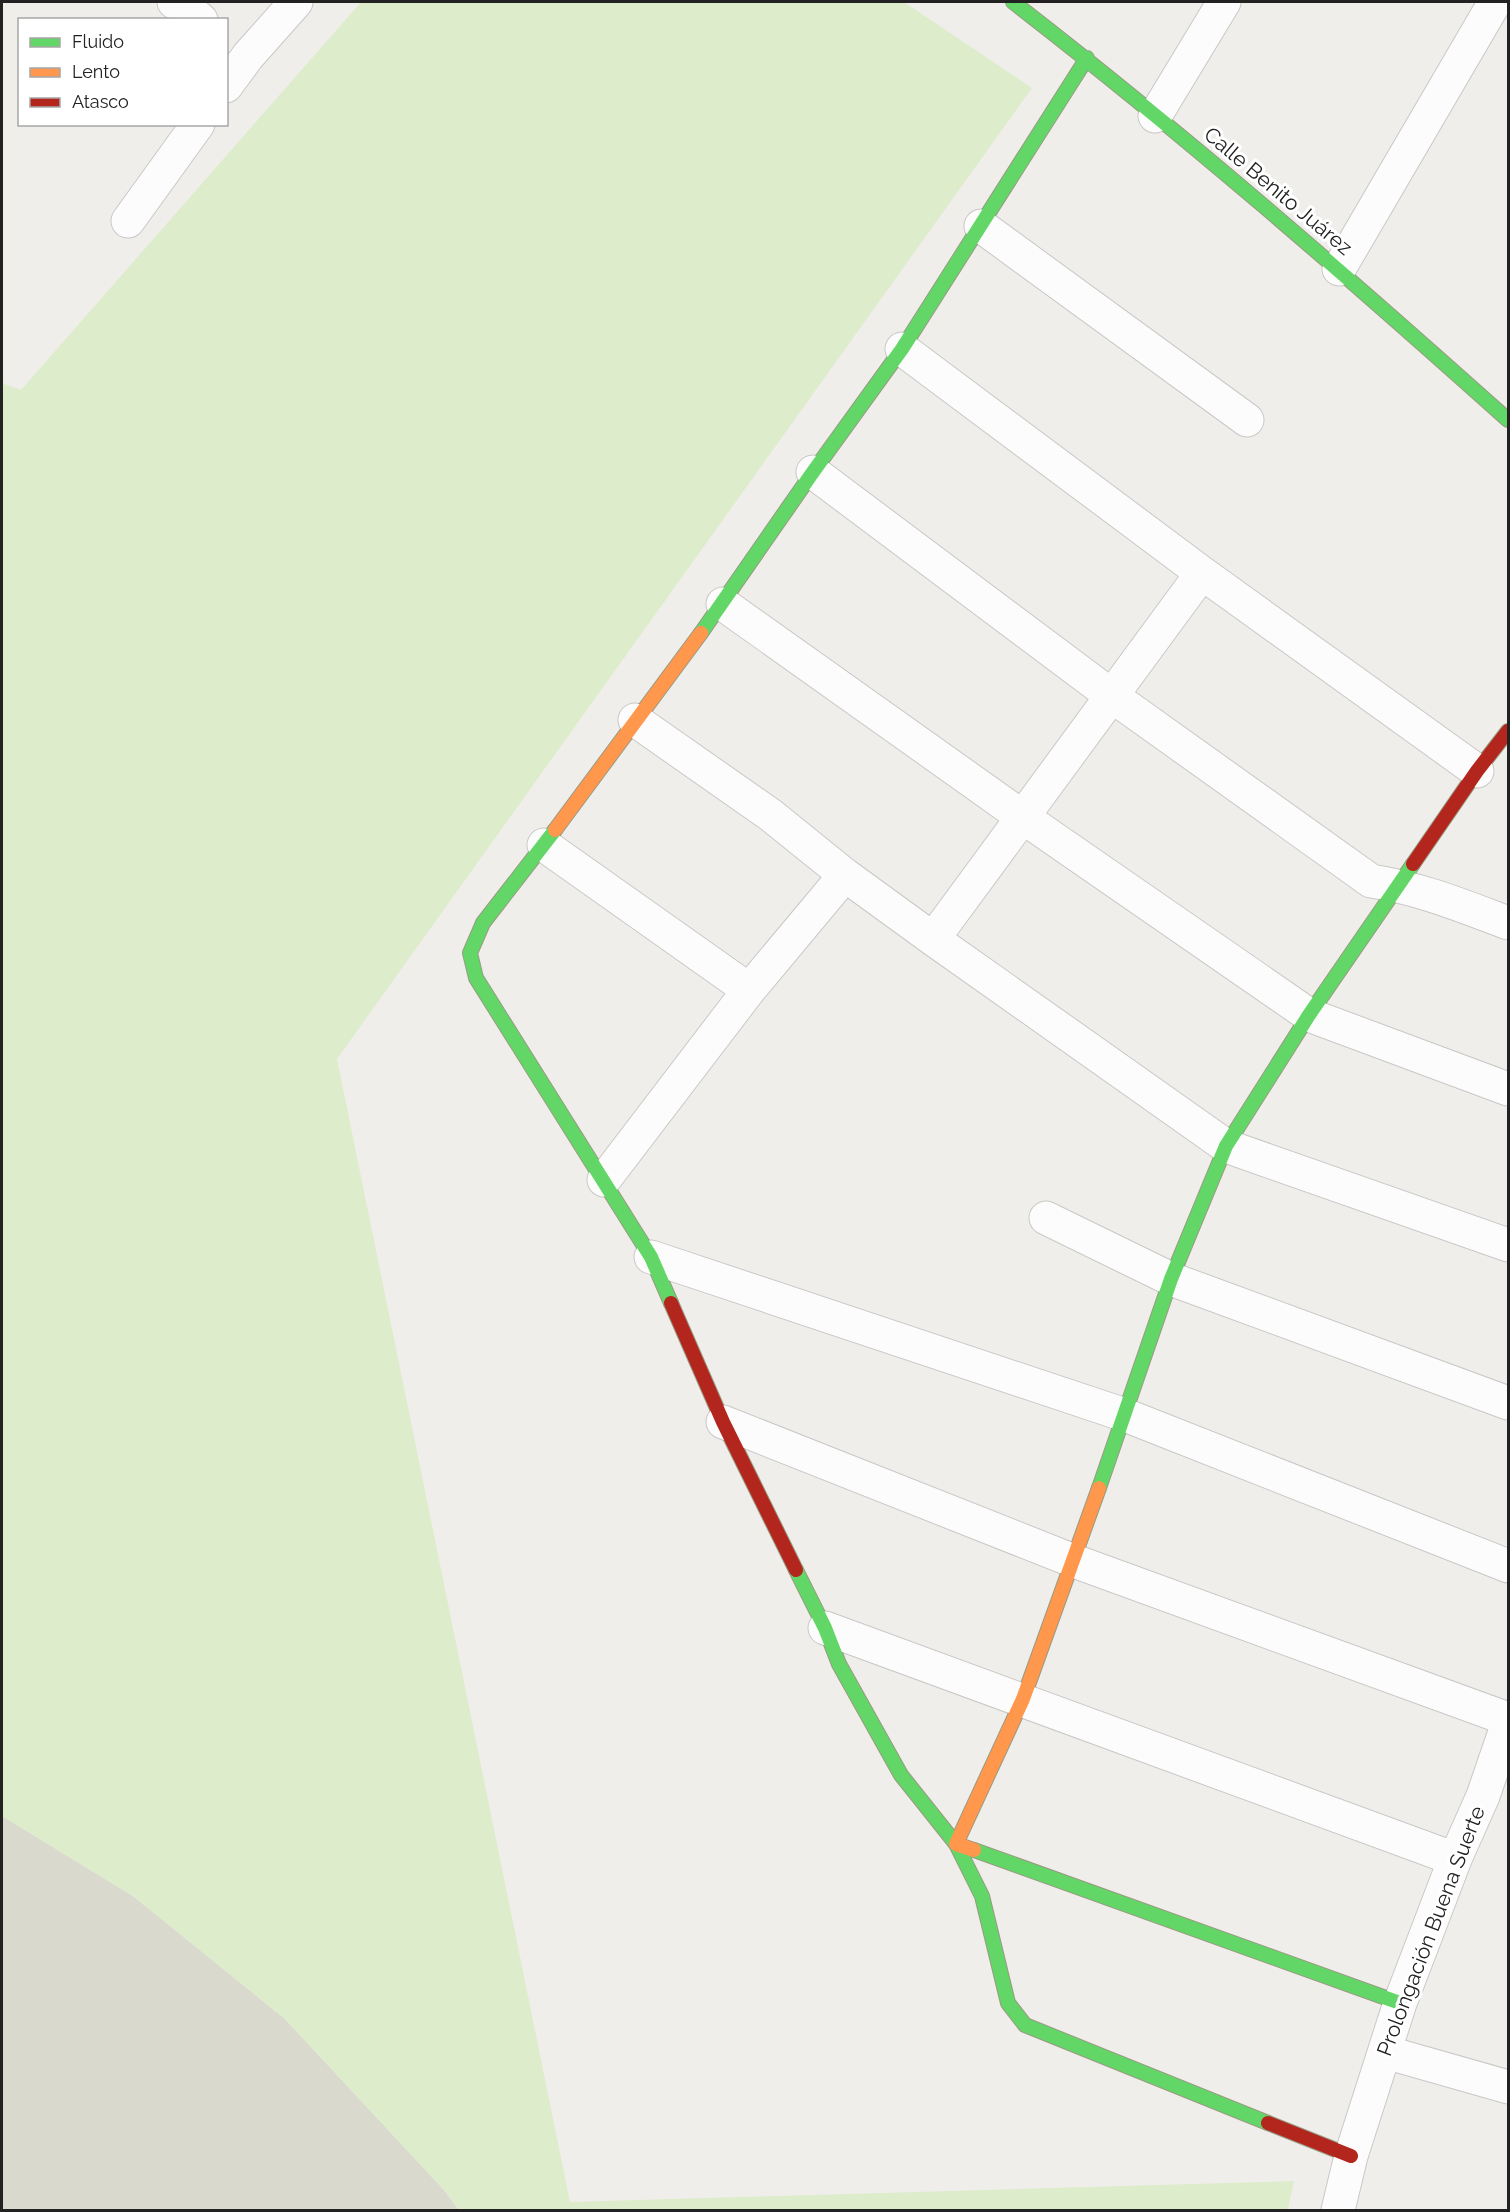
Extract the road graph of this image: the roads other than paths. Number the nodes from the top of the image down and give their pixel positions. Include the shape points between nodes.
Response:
1 (174, 2) edge
2 (296, 2) edge
3 (1013, 2) edge
4 (1224, 2) edge
5 (1495, 2) edge
6 (199, 18) edge
7 (237, 48) edge
8 (1088, 58) junction
9 (228, 79) edge
10 (1155, 116) junction
11 (197, 126) edge
12 (128, 221) dead end
13 (981, 226) junction
14 (1339, 269) junction
15 (902, 349) junction
16 (1247, 420) dead end
17 (1509, 420) edge
18 (813, 472) junction
19 (1202, 573) junction
20 (723, 604) junction
21 (1112, 696) junction
22 (635, 720) junction
23 (1509, 731) edge
24 (1477, 771) junction
25 (1024, 818) junction
26 (544, 845) junction
27 (845, 875) junction
28 (1400, 885) junction
29 (1509, 923) edge
30 (933, 939) junction
31 (749, 990) junction
32 (1309, 1015) junction
33 (1509, 1089) edge
34 (1226, 1146) junction
35 (604, 1180) junction
36 (1046, 1218) dead end
37 (1509, 1245) edge
38 (651, 1257) junction
39 (1171, 1279) junction
40 (1509, 1403) edge
41 (1125, 1415) junction
42 (723, 1422) junction
43 (1074, 1561) junction
44 (1509, 1566) edge
45 (825, 1628) junction
46 (1023, 1699) junction
47 (1509, 1721) edge
48 (1496, 1800) edge
49 (956, 1844) junction
50 (1455, 1859) junction
51 (1400, 2003) junction
52 (1385, 2052) junction
53 (1509, 2087) edge
54 (1351, 2156) junction
55 (1338, 2211) edge

1 - 6 street
2 - 7 street
3 - 8 street, Calle Benito Juárez
4 - 10 street
5 - 14 street
7 - 9 street
8 - 10 street, Calle Benito Juárez
8 - 13 street
10 - 14 street, Calle Benito Juárez
11 - 12 street
13 - 15 street
13 - 16 street
14 - 17 street, Calle Benito Juárez
15 - 18 street
15 - 19 street
18 - 20 street
18 - 21 street
19 - 21 street
19 - 24 street
20 - 22 street
20 - 25 street
21 - 25 street
21 - 28 street via 1371,881
22 - 26 street
22 - 27 street via 772,816
23 - 24 street
24 - 28 street
25 - 30 street
25 - 32 street
26 - 31 street
26 - 35 street via 483,923 470,953 476,978
27 - 30 street
27 - 31 street
28 - 29 street
28 - 32 street
30 - 34 street
31 - 35 street
32 - 33 street
32 - 34 street
34 - 37 street
34 - 39 street
35 - 38 street
36 - 39 street
38 - 41 street
38 - 42 street
39 - 40 street
39 - 41 street
41 - 43 street
41 - 44 street
42 - 43 street
42 - 45 street
43 - 46 street
43 - 47 street
45 - 46 street
45 - 49 street via 839,1664 901,1775
46 - 49 street
46 - 50 street
47 - 48 street, Prolongación Buena Suerte
48 - 50 street, Prolongación Buena Suerte
49 - 51 street
49 - 54 street via 982,1896 1008,2003 1025,2025
50 - 51 street, Prolongación Buena Suerte
51 - 52 street, Prolongación Buena Suerte
52 - 53 street
52 - 54 street, Prolongación Buena Suerte
54 - 55 street, Prolongación Buena Suerte

